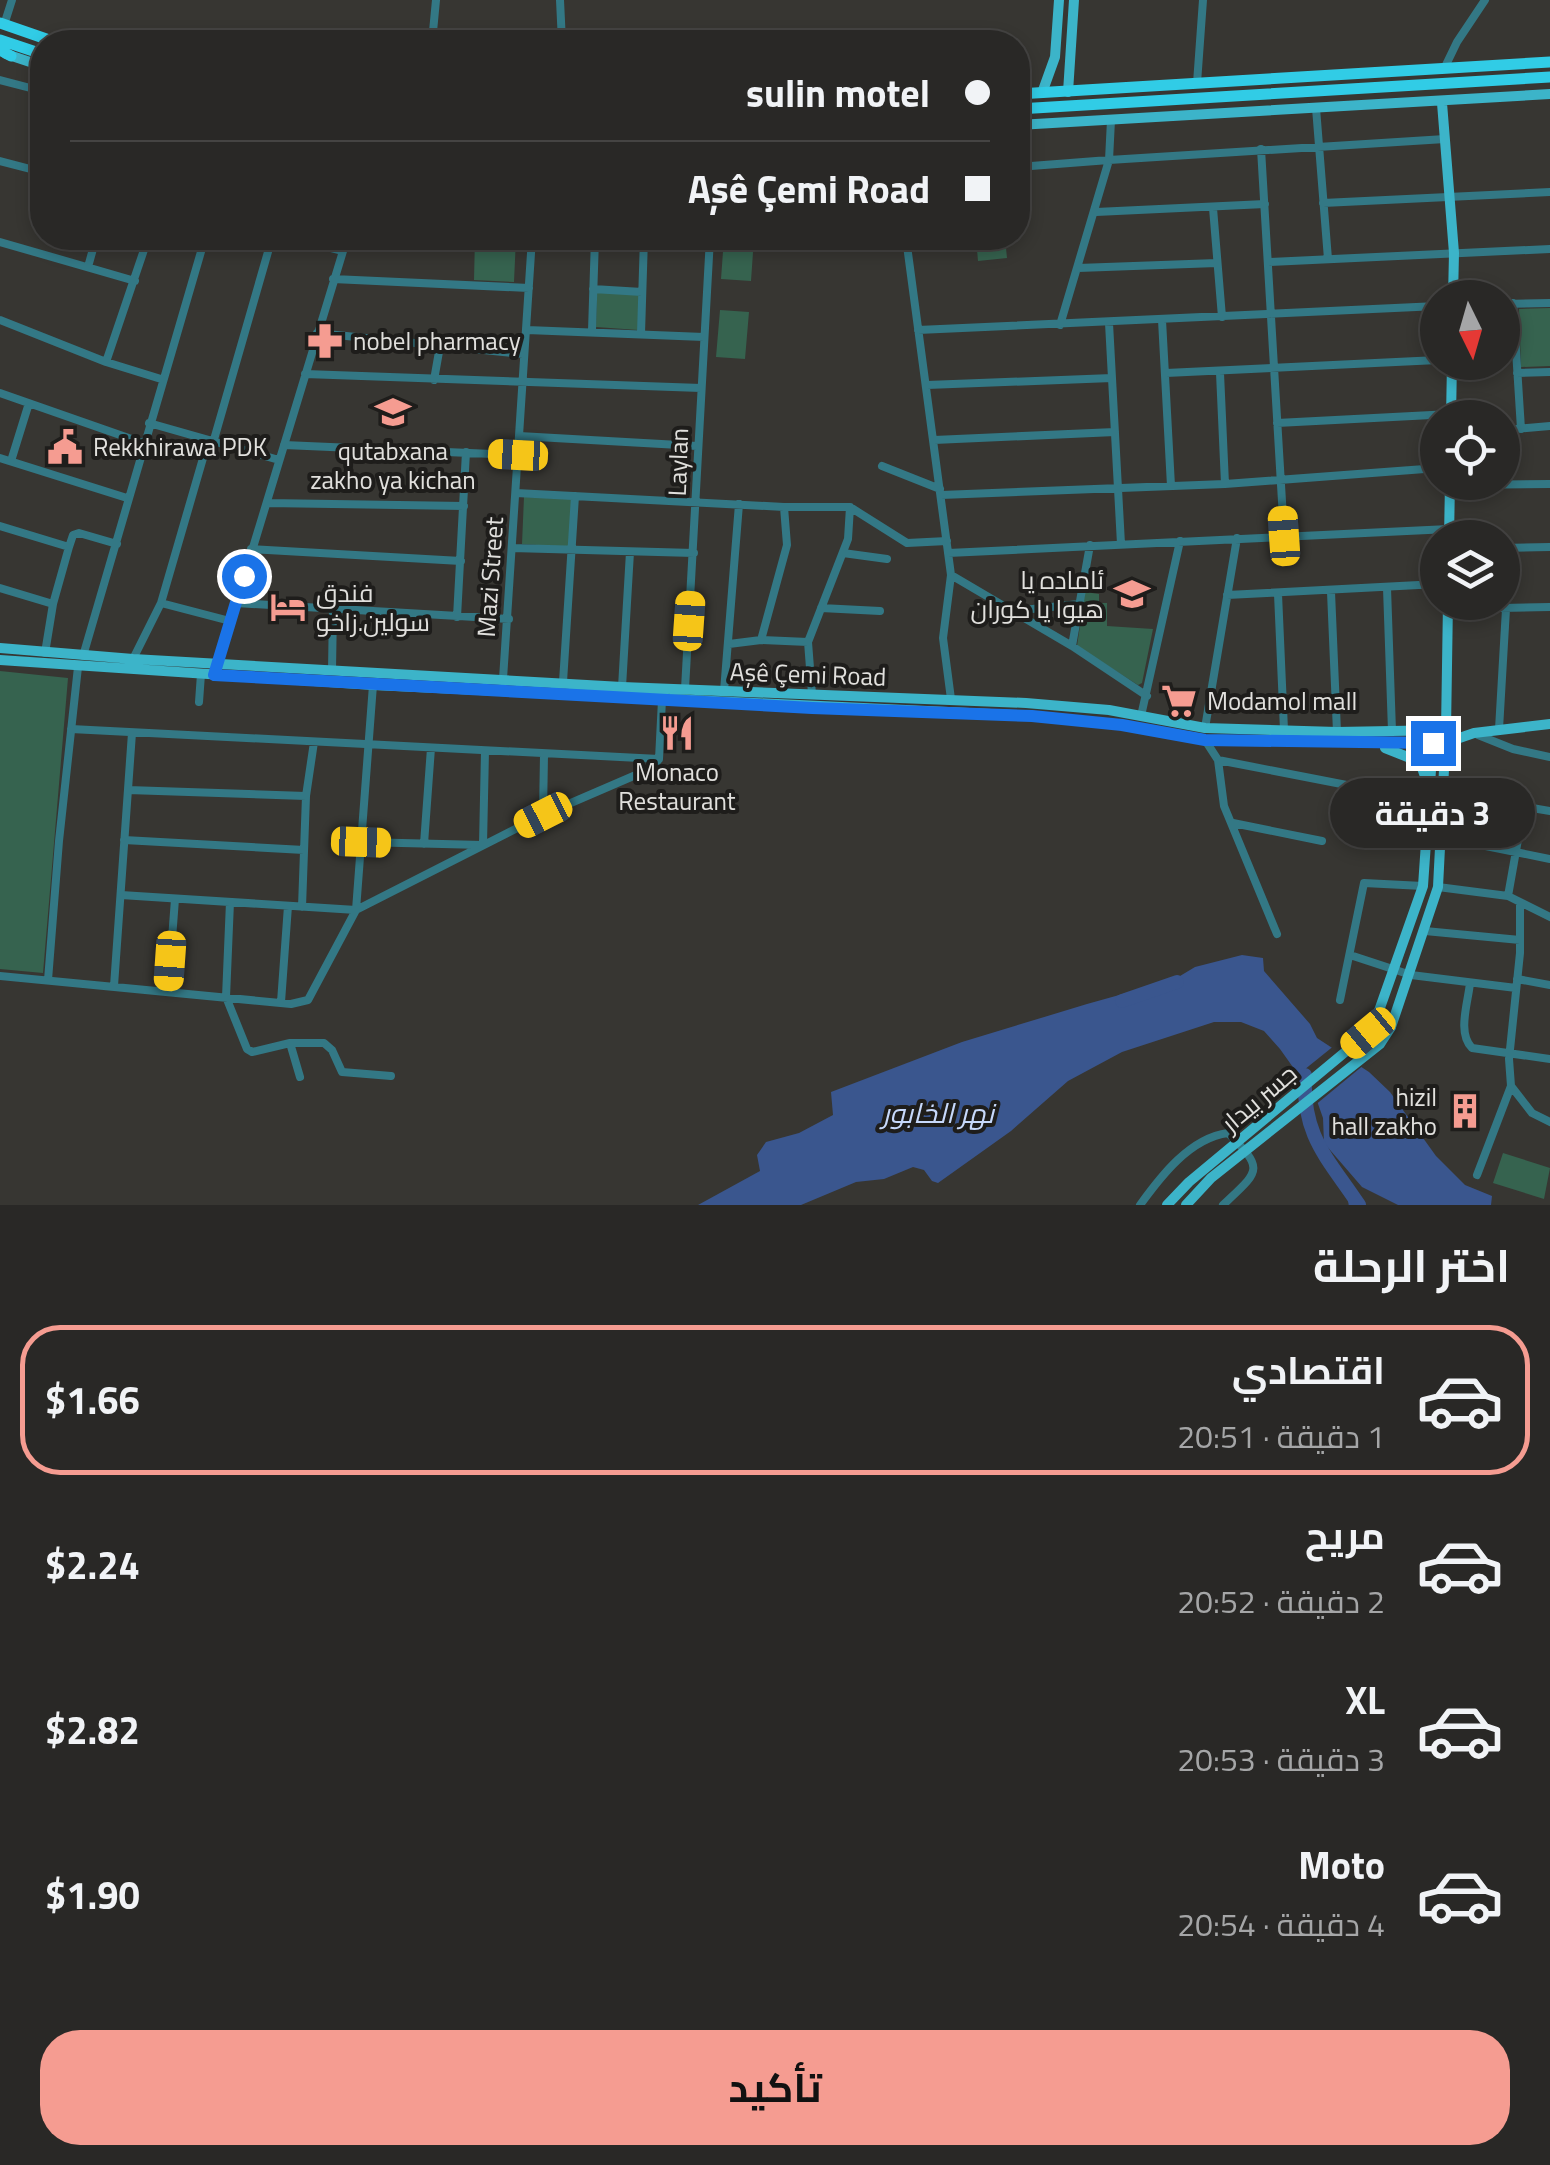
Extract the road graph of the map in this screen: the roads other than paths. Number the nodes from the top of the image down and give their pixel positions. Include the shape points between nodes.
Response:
1 (12, 0) edge
2 (436, 0) edge
3 (560, 0) edge
4 (1059, 0) edge
5 (1074, 0) edge
6 (1204, 0) edge
7 (1485, 0) edge
8 (2, 24) edge
9 (433, 30) edge
10 (561, 30) edge
11 (30, 34) edge
12 (0, 40) edge
13 (30, 50) edge
14 (4, 53) edge
15 (30, 62) edge
16 (1550, 62) edge
17 (1444, 69) junction
18 (1550, 76) edge
19 (1274, 78) junction
20 (0, 80) edge
21 (1230, 81) junction
22 (1462, 82) junction
23 (1197, 83) junction
24 (1418, 85) junction
25 (30, 88) edge
26 (1068, 92) junction
27 (1274, 92) junction
28 (1042, 93) junction
29 (1030, 94) edge
30 (1550, 94) edge
31 (1232, 95) junction
32 (1442, 103) junction
33 (1030, 108) edge
34 (1316, 108) junction
35 (1111, 120) junction
36 (1030, 124) edge
37 (1445, 140) junction
38 (1320, 146) junction
39 (1261, 149) junction
40 (1109, 160) junction
41 (0, 161) edge
42 (1030, 165) edge
43 (30, 169) edge
44 (1550, 192) edge
45 (1450, 198) junction
46 (1323, 203) junction
47 (1265, 204) junction
48 (1213, 208) junction
49 (1096, 212) junction
50 (0, 242) edge
51 (1550, 249) edge
52 (93, 250) edge
53 (144, 250) edge
54 (201, 250) edge
55 (268, 250) edge
56 (339, 250) edge
57 (531, 250) edge
58 (595, 250) edge
59 (644, 250) edge
60 (709, 250) edge
61 (908, 250) edge
62 (343, 251) joint
63 (1454, 253) junction
64 (1328, 259) junction
65 (1268, 262) junction
66 (1218, 263) junction
67 (88, 267) junction
68 (1078, 268) junction
69 (135, 280) junction
70 (333, 280) junction
71 (1453, 280) edge
72 (528, 288) junction
73 (594, 289) junction
74 (642, 292) junction
75 (1550, 303) edge
76 (1520, 304) edge
77 (1420, 307) edge
78 (1271, 314) junction
79 (1222, 317) junction
80 (0, 320) edge
81 (1162, 320) junction
82 (1109, 323) junction
83 (1060, 324) junction
84 (527, 330) junction
85 (592, 330) junction
86 (918, 330) junction
87 (318, 333) junction
88 (641, 334) junction
89 (704, 337) junction
90 (440, 346) junction
91 (522, 354) junction
92 (1420, 361) edge
93 (106, 362) junction
94 (1274, 369) junction
95 (1220, 372) junction
96 (1520, 372) edge
97 (1550, 372) edge
98 (1166, 373) junction
99 (305, 374) junction
100 (1112, 378) junction
101 (161, 379) junction
102 (434, 380) junction
103 (1518, 380) edge
104 (521, 383) junction
105 (927, 385) junction
106 (701, 388) junction
107 (0, 393) edge
108 (29, 402) junction
109 (1420, 417) edge
110 (149, 423) junction
111 (1277, 423) junction
112 (1550, 426) edge
113 (1521, 429) joint
114 (1115, 432) junction
115 (519, 436) junction
116 (934, 440) junction
117 (211, 442) junction
118 (143, 443) junction
119 (698, 446) junction
120 (282, 450) junction
121 (466, 452) junction
122 (518, 455) junction
123 (0, 458) edge
124 (279, 460) junction
125 (11, 461) junction
126 (882, 466) dead end
127 (1420, 469) edge
128 (1280, 479) junction
129 (1225, 484) junction
130 (1520, 484) edge
131 (1550, 484) edge
132 (1171, 486) junction
133 (1118, 489) junction
134 (941, 492) junction
135 (516, 493) junction
136 (574, 496) junction
137 (127, 498) junction
138 (697, 502) junction
139 (267, 503) junction
140 (740, 504) junction
141 (464, 506) junction
142 (784, 507) junction
143 (850, 507) junction
144 (0, 526) edge
145 (1420, 534) edge
146 (1284, 536) junction
147 (1237, 538) junction
148 (1180, 540) junction
149 (947, 541) junction
150 (117, 544) junction
151 (1120, 544) junction
152 (1090, 545) junction
153 (68, 547) junction
154 (1550, 547) edge
155 (512, 548) junction
156 (1520, 548) edge
157 (251, 549) junction
158 (573, 550) junction
159 (630, 552) junction
160 (694, 553) junction
161 (843, 553) junction
162 (948, 553) junction
163 (886, 559) dead end
164 (461, 561) junction
165 (952, 574) junction
166 (1420, 585) edge
167 (0, 588) edge
168 (1387, 588) junction
169 (1331, 592) junction
170 (1278, 594) junction
171 (1227, 595) junction
172 (161, 602) junction
173 (53, 604) junction
174 (236, 604) junction
175 (1078, 604) junction
176 (1550, 607) edge
177 (822, 608) junction
178 (1520, 609) edge
179 (334, 610) junction
180 (880, 610) dead end
181 (1014, 611) junction
182 (457, 617) junction
183 (509, 619) junction
184 (1448, 620) edge
185 (1505, 620) edge
186 (230, 621) junction
187 (762, 640) junction
188 (808, 642) junction
189 (730, 644) junction
190 (1072, 646) junction
191 (0, 648) edge
192 (45, 652) junction
193 (133, 659) junction
194 (0, 660) edge
195 (80, 661) junction
196 (216, 669) junction
197 (332, 670) junction
198 (201, 674) junction
199 (503, 680) junction
200 (563, 682) junction
201 (373, 685) junction
202 (622, 687) junction
203 (684, 688) junction
204 (724, 691) junction
205 (812, 694) junction
206 (1146, 696) junction
207 (951, 699) junction
208 (662, 700) junction
209 (198, 702) dead end
210 (1141, 716) junction
211 (1550, 724) edge
212 (71, 729) junction
213 (1499, 729) junction
214 (1284, 730) junction
215 (1392, 730) junction
216 (1433, 730) junction
217 (1446, 730) junction
218 (132, 732) junction
219 (1338, 732) junction
220 (1474, 733) junction
221 (1205, 734) junction
222 (1457, 736) junction
223 (314, 742) junction
224 (1439, 743) junction
225 (367, 744) junction
226 (1364, 744) junction
227 (431, 748) junction
228 (485, 751) junction
229 (544, 754) junction
230 (1550, 757) edge
231 (659, 759) junction
232 (1218, 760) junction
233 (128, 790) junction
234 (1442, 793) junction
235 (306, 796) junction
236 (1430, 801) junction
237 (1524, 806) junction
238 (1550, 811) edge
239 (543, 815) junction
240 (1233, 823) junction
241 (1441, 837) junction
242 (124, 840) junction
243 (1322, 841) dead end
244 (361, 842) junction
245 (424, 844) junction
246 (483, 845) junction
247 (304, 850) junction
248 (1516, 850) junction
249 (1550, 859) edge
250 (1423, 886) junction
251 (1438, 887) junction
252 (121, 895) junction
253 (1508, 896) junction
254 (175, 899) junction
255 (230, 902) junction
256 (1520, 903) junction
257 (288, 906) junction
258 (302, 907) junction
259 (356, 910) junction
260 (1550, 917) edge
261 (1425, 932) junction
262 (1277, 934) dead end
263 (1520, 940) junction
264 (1350, 954) junction
265 (1396, 970) junction
266 (1411, 975) junction
267 (0, 976) edge
268 (48, 980) junction
269 (1470, 983) junction
270 (1517, 983) junction
271 (1550, 984) edge
272 (114, 986) junction
273 (168, 992) junction
274 (226, 997) junction
275 (1340, 1000) dead end
276 (281, 1002) junction
277 (290, 1043) junction
278 (1510, 1052) junction
279 (1550, 1059) edge
280 (391, 1076) dead end
281 (300, 1077) dead end
282 (1511, 1086) junction
283 (1550, 1122) edge
284 (1477, 1176) dead end
285 (1140, 1205) edge
286 (1167, 1205) edge
287 (1186, 1205) edge
288 (1223, 1205) edge

1 - 8 street
2 - 9 street
3 - 10 street
4 - 28 main road via 1054,57
5 - 26 main road
6 - 23 street
7 - 17 street
8 - 11 highway
12 - 13 highway
14 - 15 main road
16 - 17 highway
17 - 19 highway
18 - 22 highway
19 - 21 highway
19 - 27 highway
20 - 25 street
21 - 23 highway
21 - 31 highway
22 - 24 highway
22 - 32 main road
23 - 26 highway
24 - 27 highway
24 - 32 main road
26 - 28 highway
27 - 31 highway
28 - 29 highway
30 - 32 main road
31 - 33 highway
32 - 34 main road
32 - 37 main road
34 - 35 main road
34 - 38 street
35 - 36 main road
35 - 40 street
37 - 38 street
37 - 45 main road
38 - 39 street
38 - 46 street
39 - 40 street
39 - 47 street
40 - 42 street
40 - 49 street
41 - 43 street
44 - 45 street
45 - 46 street
45 - 63 main road
46 - 64 street
47 - 48 street
47 - 65 street
48 - 49 street
48 - 66 street
49 - 68 street
50 - 67 street
51 - 63 street
52 - 67 street
53 - 69 street
54 - 101 street
55 - 117 street
56 - 62 street
57 - 72 street, Mazi Street
58 - 73 street
59 - 74 street
60 - 89 street, Laylan
61 - 86 street
62 - 70 street
63 - 64 street
63 - 71 main road
64 - 65 street
65 - 78 street
66 - 68 street
66 - 79 street
67 - 69 street
68 - 83 street
69 - 93 street
70 - 72 street
70 - 87 street
72 - 84 street, Mazi Street
73 - 74 street
73 - 85 street
74 - 88 street
75 - 76 street
77 - 78 street
78 - 79 street
78 - 94 street
79 - 81 street
80 - 93 street
81 - 82 street
81 - 98 street
82 - 83 street
82 - 100 street
83 - 86 street
84 - 85 street
84 - 91 street, Mazi Street
85 - 88 street
86 - 105 street
87 - 90 street
87 - 99 street
88 - 89 street
89 - 106 street, Laylan
90 - 91 street
90 - 102 street
91 - 104 street, Mazi Street
92 - 94 street
93 - 101 street
94 - 95 street
94 - 111 street
95 - 98 street
95 - 129 street
96 - 97 street
98 - 132 street
99 - 102 street
99 - 120 street
100 - 105 street
100 - 114 street
101 - 110 street
102 - 104 street
103 - 113 street
104 - 106 street
104 - 115 street, Mazi Street
105 - 116 street
106 - 119 street, Laylan
107 - 108 street
108 - 118 street
108 - 125 street
109 - 111 street
110 - 117 street
110 - 118 street
111 - 128 street
112 - 113 street
114 - 116 street
114 - 133 street
115 - 119 street
115 - 122 street, Mazi Street
116 - 134 street
117 - 124 street
117 - 172 street
118 - 137 street
119 - 138 street, Laylan
120 - 121 street via 285,444
120 - 124 street
121 - 122 street
121 - 141 street
122 - 135 street, Mazi Street
123 - 125 street
124 - 139 street
125 - 137 street
126 - 134 street
127 - 128 street
128 - 129 street
128 - 146 street
129 - 132 street
130 - 131 street
132 - 133 street
133 - 134 street
133 - 151 street
134 - 149 street
135 - 136 street
135 - 155 street, Mazi Street
136 - 138 street
136 - 158 street
137 - 150 street
138 - 140 street
138 - 160 street, Laylan
139 - 141 street
139 - 157 street
140 - 142 street
140 - 189 street
141 - 164 street
142 - 143 street
142 - 187 street via 787,545
143 - 149 street via 907,542
143 - 161 street
144 - 153 street
145 - 146 street
146 - 147 street
147 - 148 street
147 - 171 street
148 - 151 street
148 - 206 street
149 - 162 street
150 - 153 street via 78,533
150 - 195 street
151 - 152 street
152 - 162 street
152 - 175 street
153 - 173 street
154 - 156 street
155 - 158 street
155 - 183 street, Mazi Street
157 - 164 street
157 - 174 street
158 - 159 street
158 - 200 street
159 - 160 street
159 - 202 street
160 - 203 street, Laylan
161 - 163 street
161 - 177 street
162 - 165 street
164 - 182 street
165 - 181 street
165 - 207 street via 943,638
166 - 168 street
167 - 173 street
168 - 169 street
168 - 215 street
169 - 170 street
169 - 219 street
170 - 171 street
170 - 214 street
171 - 221 street
172 - 186 street
172 - 193 street
173 - 192 street
174 - 179 street
174 - 186 street
175 - 181 street
175 - 190 street
176 - 178 street
177 - 180 street
177 - 188 street
179 - 182 street
179 - 197 street
181 - 190 street
182 - 183 street
183 - 199 street, Mazi Street
184 - 217 main road
185 - 213 street
186 - 196 street
187 - 188 street
187 - 189 street
188 - 205 street
189 - 204 street
190 - 206 street
191 - 192 main road, Aşê Çemi Road
192 - 195 main road, Aşê Çemi Road
193 - 195 main road, Aşê Çemi Road
193 - 196 main road, Aşê Çemi Road
194 - 195 main road, Aşê Çemi Road
195 - 198 main road, Aşê Çemi Road
195 - 212 street
196 - 197 main road, Aşê Çemi Road
196 - 198 main road, Aşê Çemi Road
196 - 201 main road, Aşê Çemi Road
197 - 199 main road, Aşê Çemi Road
198 - 209 street
199 - 200 main road, Aşê Çemi Road
200 - 202 main road, Aşê Çemi Road
201 - 208 main road, Aşê Çemi Road
201 - 225 street
202 - 203 main road, Aşê Çemi Road
203 - 204 main road, Aşê Çemi Road
204 - 205 main road, Aşê Çemi Road
205 - 207 main road, Aşê Çemi Road
206 - 210 street
207 - 210 main road, Aşê Çemi Road
208 - 221 main road, Aşê Çemi Road via 1032,716
208 - 231 street
210 - 221 main road, Aşê Çemi Road
211 - 213 main road
212 - 218 street
212 - 268 street
213 - 220 main road
214 - 219 main road, Aşê Çemi Road
214 - 221 main road, Aşê Çemi Road
215 - 216 main road, Aşê Çemi Road
215 - 219 main road, Aşê Çemi Road
216 - 217 main road, Aşê Çemi Road
216 - 224 main road
217 - 222 main road
217 - 224 main road
218 - 223 street
218 - 233 street
220 - 222 main road
220 - 230 street
221 - 226 main road, Aşê Çemi Road
221 - 232 street
222 - 224 main road
223 - 225 street
223 - 235 street
224 - 226 main road, Aşê Çemi Road
224 - 234 main road
224 - 236 main road
225 - 227 street
225 - 244 street
226 - 236 main road via 1420,762
227 - 228 street
227 - 245 street
228 - 229 street
228 - 246 street
229 - 231 street
229 - 239 street
231 - 239 street via 649,770
232 - 236 street
232 - 240 street via 1220,793
233 - 235 street
233 - 242 street
234 - 237 street
234 - 241 main road
235 - 247 street
236 - 250 main road
237 - 238 street
237 - 248 street
239 - 246 street
240 - 243 street
240 - 262 street
241 - 248 street
241 - 251 main road
242 - 247 street
242 - 252 street
244 - 245 street
244 - 259 street
245 - 246 street
246 - 259 street
247 - 258 street
248 - 249 street
248 - 253 street
250 - 264 street via 1364,883
250 - 265 main road
251 - 253 street
251 - 261 main road
252 - 254 street
252 - 272 street
253 - 256 street
254 - 255 street
254 - 273 street
255 - 257 street
255 - 274 street
256 - 260 street
256 - 263 street
257 - 258 street
257 - 276 street
258 - 259 street
259 - 276 street via 308,1000
261 - 263 street
261 - 266 main road
263 - 270 street
264 - 265 street
264 - 275 street
265 - 266 street
265 - 286 main road, جسر بيدار, bridge via 1368,1033
266 - 269 street
266 - 287 main road, جسر بيدار, bridge via 1380,1044
267 - 268 street
268 - 272 street
269 - 270 street
269 - 278 street via 1467,1044
270 - 271 street
270 - 278 street
272 - 273 street
273 - 274 street
274 - 276 street
274 - 277 street via 247,1049 262,1052
277 - 280 street via 324,1043 342,1072
277 - 281 street
278 - 279 street
278 - 282 street
282 - 283 street via 1532,1113
282 - 284 street
285 - 288 street via 1184,1155 1228,1133 1255,1166

